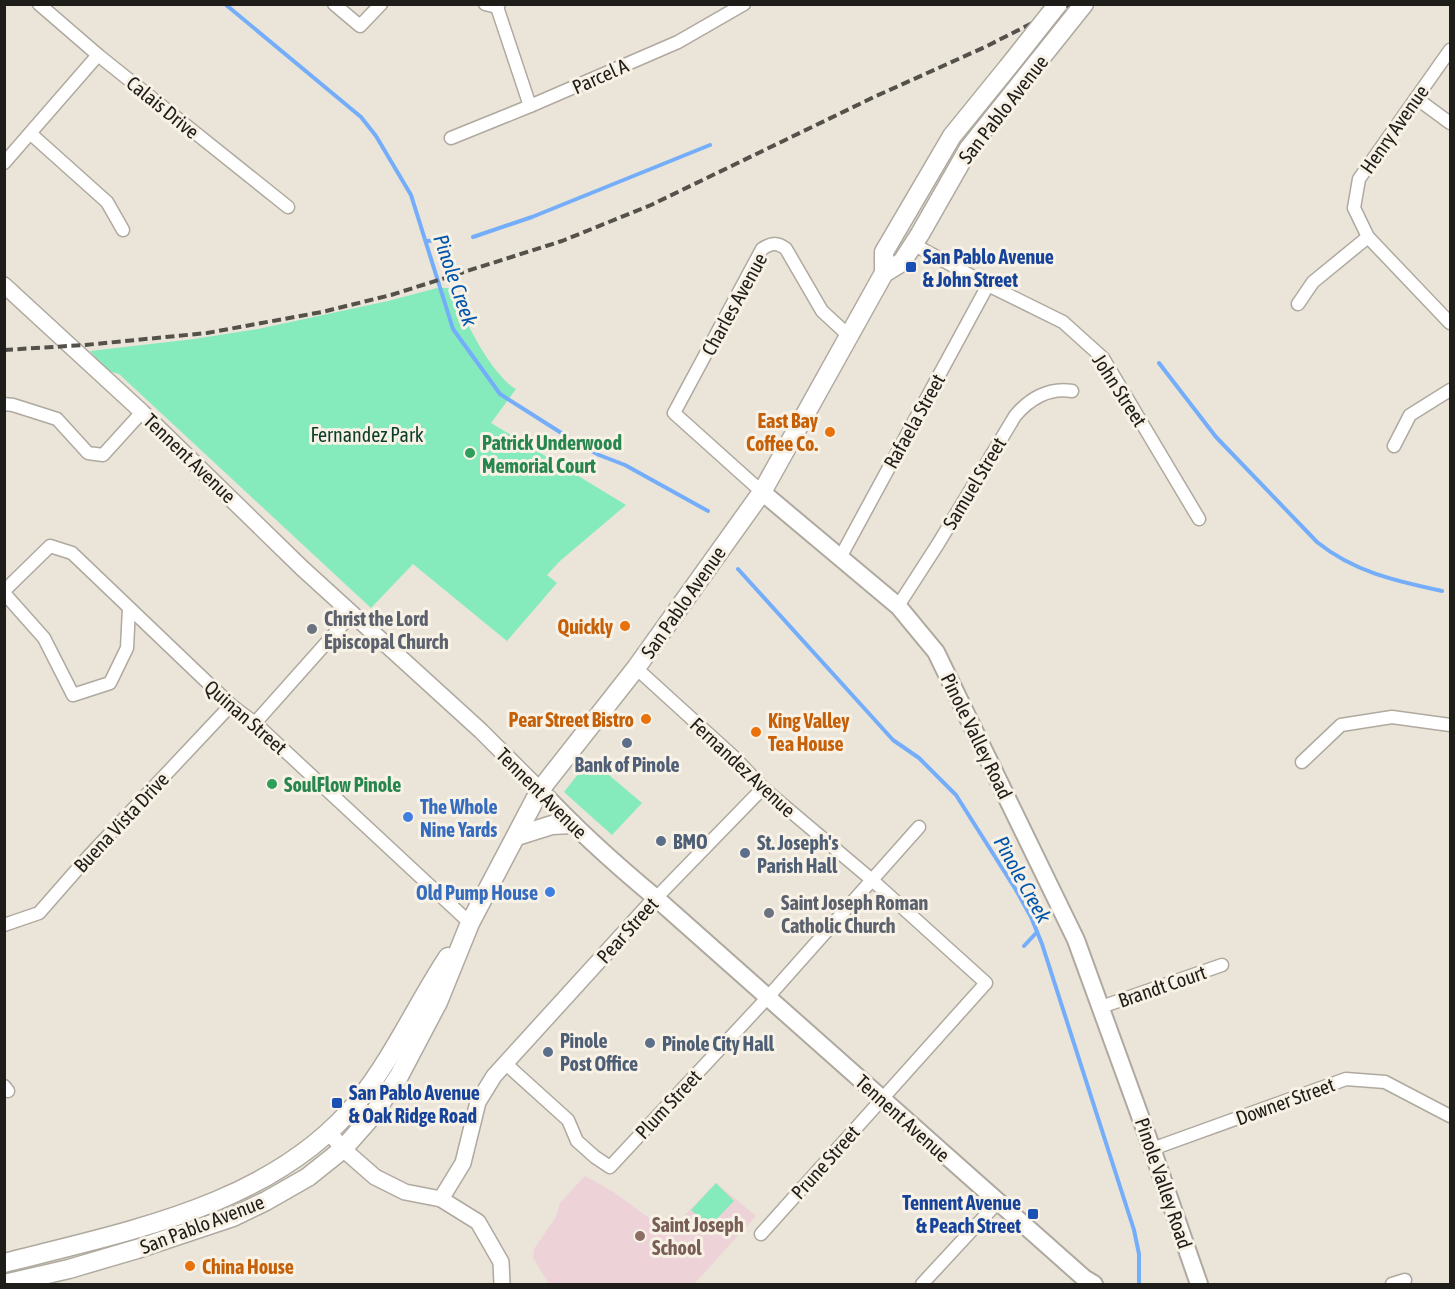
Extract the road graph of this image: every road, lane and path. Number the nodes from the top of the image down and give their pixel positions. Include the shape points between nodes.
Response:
1 (39, 4) edge
2 (334, 4) edge
3 (381, 4) edge
4 (1058, 4) edge
5 (1084, 4) edge
6 (494, 5) edge
7 (735, 7) edge
8 (1450, 50) edge
9 (98, 55) junction
10 (1416, 98) junction
11 (530, 106) junction
12 (1450, 123) edge
13 (31, 134) junction
14 (451, 138) dead end
15 (4, 163) edge
16 (288, 207) dead end
17 (123, 230) dead end
18 (1368, 237) junction
19 (913, 244) junction
20 (884, 273) junction
21 (4, 285) edge
22 (988, 285) junction
23 (1298, 304) dead end
24 (1450, 323) edge
25 (848, 335) junction
26 (1450, 390) edge
27 (1072, 391) dead end
28 (4, 404) edge
29 (142, 412) junction
30 (674, 413) joint
31 (1394, 446) dead end
32 (762, 492) junction
33 (1199, 519) dead end
34 (841, 556) junction
35 (4, 592) edge
36 (898, 606) junction
37 (129, 608) junction
38 (352, 614) junction
39 (636, 668) junction
40 (231, 705) junction
41 (255, 723) junction
42 (1450, 725) edge
43 (1302, 762) dead end
44 (763, 788) junction
45 (540, 790) junction
46 (572, 825) junction
47 (920, 827) dead end
48 (517, 836) junction
49 (872, 880) junction
50 (656, 898) junction
51 (470, 923) junction
52 (4, 925) edge
53 (1222, 965) dead end
54 (986, 983) joint
55 (768, 997) junction
56 (1101, 1007) junction
57 (506, 1064) junction
58 (882, 1100) junction
59 (1450, 1116) edge
60 (330, 1133) junction
61 (343, 1149) junction
62 (1152, 1149) junction
63 (441, 1199) junction
64 (998, 1202) junction
65 (761, 1234) dead end
66 (4, 1263) edge
67 (1193, 1266) junction
68 (1405, 1280) dead end
69 (4, 1284) edge
70 (502, 1284) edge
71 (922, 1284) edge
72 (1094, 1284) edge
73 (1188, 1284) edge
74 (1199, 1284) edge
75 (1392, 1284) edge

1 - 9 street, Calais Drive
2 - 3 street via 360,26
4 - 20 main road, San Pablo Avenue, bridge via 952,136 884,252
5 - 19 main road, San Pablo Avenue via 969,148
6 - 11 street
7 - 11 street, Parcel A via 678,42
8 - 10 street, Henry Avenue
9 - 13 street
9 - 16 street, Calais Drive
10 - 12 street
10 - 18 street, Henry Avenue via 1359,179 1354,208
11 - 14 street, Parcel A
13 - 15 street
13 - 17 street via 107,202
18 - 23 street via 1313,282
18 - 24 street, Henry Avenue
19 - 20 main road, San Pablo Avenue via 902,262
19 - 22 street, John Street
20 - 25 main road, San Pablo Avenue
21 - 29 street, Tennent Avenue
22 - 33 street, John Street via 1063,322 1103,358
22 - 34 street, Rafaela Street
25 - 30 street, Charles Avenue via 822,311 786,249 768,244 759,252
25 - 32 main road, San Pablo Avenue
26 - 31 street via 1410,415
27 - 36 street, Samuel Street via 1042,394 1026,403 1015,416
28 - 29 street via 57,419 88,453 103,455
29 - 38 street, Tennent Avenue
30 - 32 street, Pinole Valley Road
32 - 34 main road, Pinole Valley Road
32 - 39 main road, San Pablo Avenue
34 - 36 main road, Pinole Valley Road
35 - 37 street via 50,546 72,553
35 - 37 street via 44,638 73,695 110,683 127,648
36 - 56 main road, Pinole Valley Road via 936,652 1076,940
37 - 40 street, Quinan Street
38 - 41 street
38 - 45 street, Tennent Avenue
39 - 44 street, Fernandez Avenue
39 - 45 main road, San Pablo Avenue
40 - 41 street, Quinan Street
40 - 52 street, Buena Vista Drive via 39,913
41 - 51 street, Quinan Street
42 - 43 street via 1392,717 1341,725
44 - 49 street, Fernandez Avenue
44 - 50 street, Pear Street
45 - 46 main road, Tennent Avenue
45 - 48 main road, San Pablo Avenue
46 - 48 main road via 552,825
46 - 50 main road, Tennent Avenue
47 - 49 street, Plum Street
48 - 51 main road, San Pablo Avenue
49 - 54 street, Fernandez Avenue
49 - 55 street, Plum Street
50 - 55 main road, Tennent Avenue
50 - 57 street, Pear Street
51 - 60 main road, San Pablo Avenue via 424,993 384,1068
51 - 61 main road, San Pablo Avenue via 438,1002 399,1076 373,1115
53 - 56 street, Brandt Court
54 - 58 street, Prune Street
55 - 57 street, Plum Street via 610,1167 577,1141 568,1120
55 - 58 main road, Tennent Avenue
56 - 62 main road, Pinole Valley Road
57 - 63 street, Pear Street via 478,1102 463,1163
58 - 64 main road, Tennent Avenue
58 - 65 street, Prune Street
59 - 62 street, Downer Street via 1385,1082 1346,1079
60 - 61 street
60 - 66 main road, San Pablo Avenue via 297,1159 247,1188 171,1218
61 - 63 street via 375,1177 405,1192
61 - 69 main road, San Pablo Avenue via 308,1177 232,1217 136,1250
62 - 67 main road, Pinole Valley Road
63 - 70 street via 478,1222 501,1262
64 - 71 street
64 - 72 main road, Tennent Avenue
67 - 73 main road
67 - 74 main road, Pinole Valley Road
68 - 75 street

